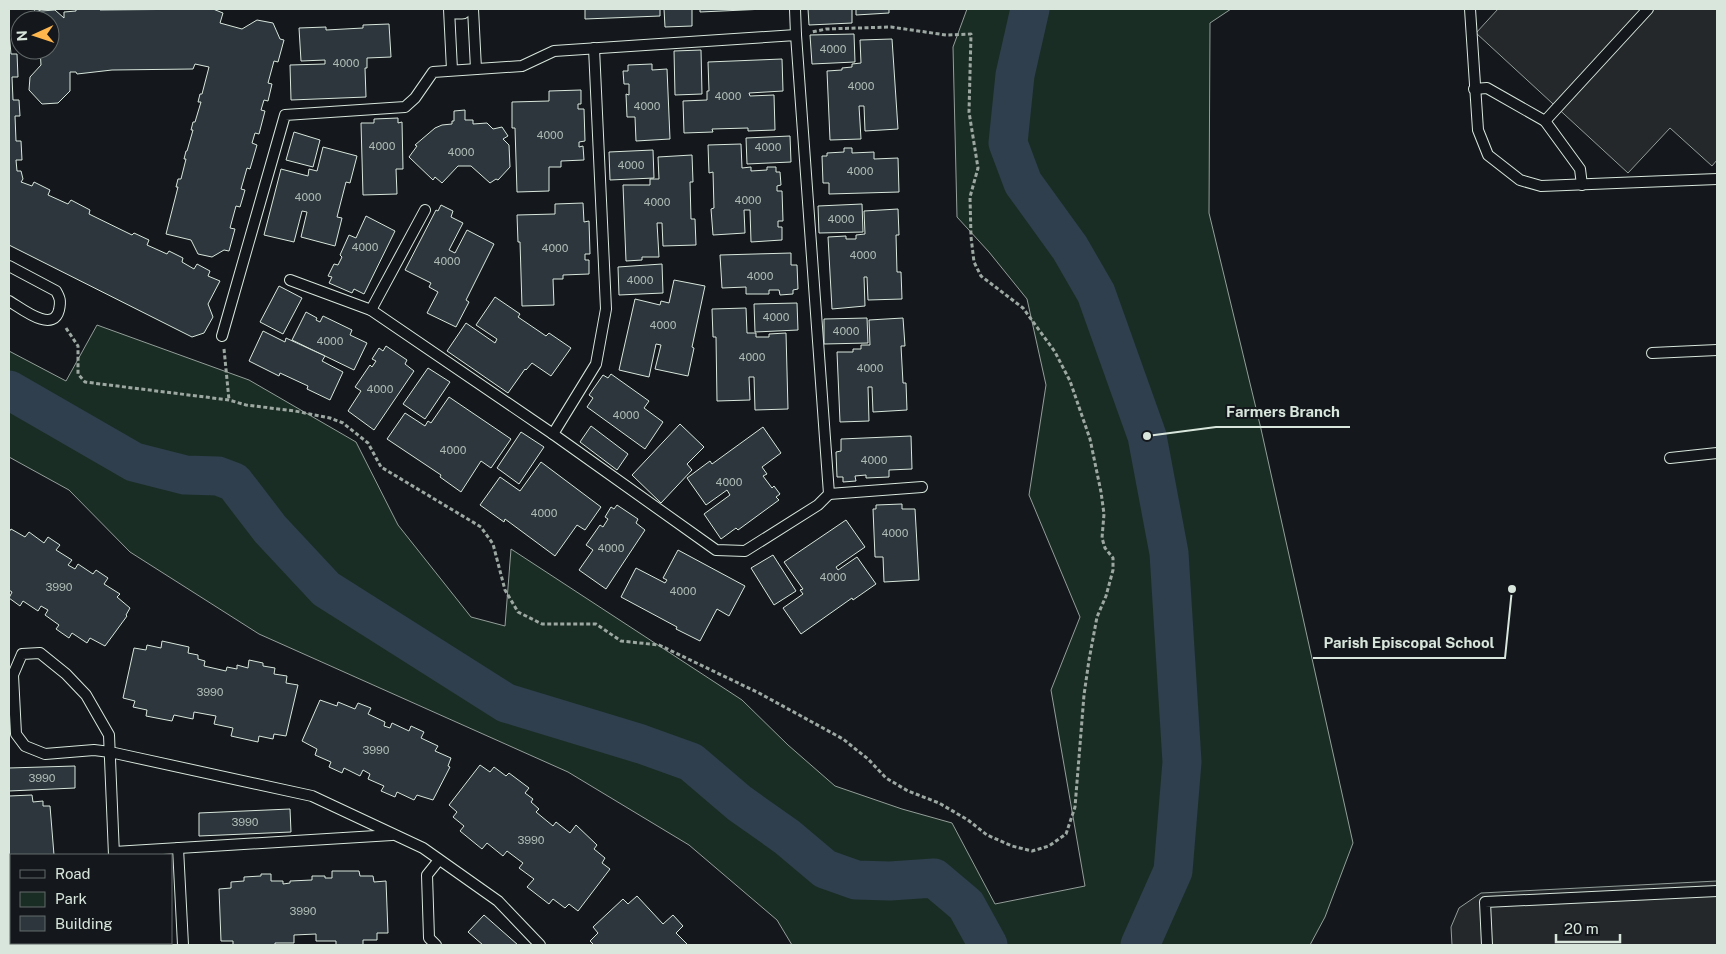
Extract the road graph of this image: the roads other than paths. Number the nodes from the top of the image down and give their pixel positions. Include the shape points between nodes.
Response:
1 (449, 9) edge
2 (455, 9) edge
3 (462, 9) edge
4 (473, 9) edge
5 (795, 9) edge
6 (1470, 9) edge
7 (1648, 9) edge
8 (796, 35) junction
9 (594, 48) junction
10 (476, 68) junction
11 (452, 70) junction
12 (1474, 89) junction
13 (1545, 121) junction
14 (1717, 179) edge
15 (1582, 185) junction
16 (425, 210) dead end
17 (9, 266) edge
18 (290, 280) dead end
19 (9, 300) edge
20 (371, 310) junction
21 (222, 336) road end
22 (1717, 350) edge
23 (1652, 353) dead end
24 (553, 434) junction
25 (1717, 453) edge
26 (1670, 458) dead end
27 (922, 486) dead end
28 (829, 494) junction
29 (110, 752) junction
30 (395, 835) junction
31 (178, 848) junction
32 (114, 854) edge
33 (439, 860) junction
34 (1717, 891) edge
35 (53, 944) edge
36 (32, 945) edge
37 (183, 945) edge
38 (436, 945) edge
39 (540, 945) edge
40 (1487, 945) edge

1 - 11 lane
2 - 3 street
4 - 10 lane
5 - 8 lane
6 - 12 lane
7 - 13 lane
8 - 9 lane
8 - 28 lane
9 - 10 lane via 554,51 522,66
9 - 24 lane via 606,309 596,364
10 - 11 lane
11 - 21 lane via 433,72 405,107 285,115
12 - 13 lane via 1487,88
12 - 15 lane via 1478,130 1488,155 1520,180 1541,186
13 - 15 lane via 1580,169
14 - 15 lane
16 - 20 lane
17 - 19 lane via 56,291 60,298 58,315 51,320 43,320
18 - 20 lane
20 - 24 lane
22 - 23 lane
24 - 28 lane via 716,550 745,551 818,505
25 - 26 lane
27 - 28 lane
29 - 29 lane via 109,735 86,695 40,653 22,654 13,675 16,734 25,746 45,754
29 - 30 lane via 312,796
29 - 32 lane
30 - 31 lane
30 - 33 lane
31 - 32 lane
31 - 37 lane
33 - 38 lane via 427,875 429,938
33 - 39 lane via 498,901
34 - 40 lane via 1485,902
35 - 36 lane

